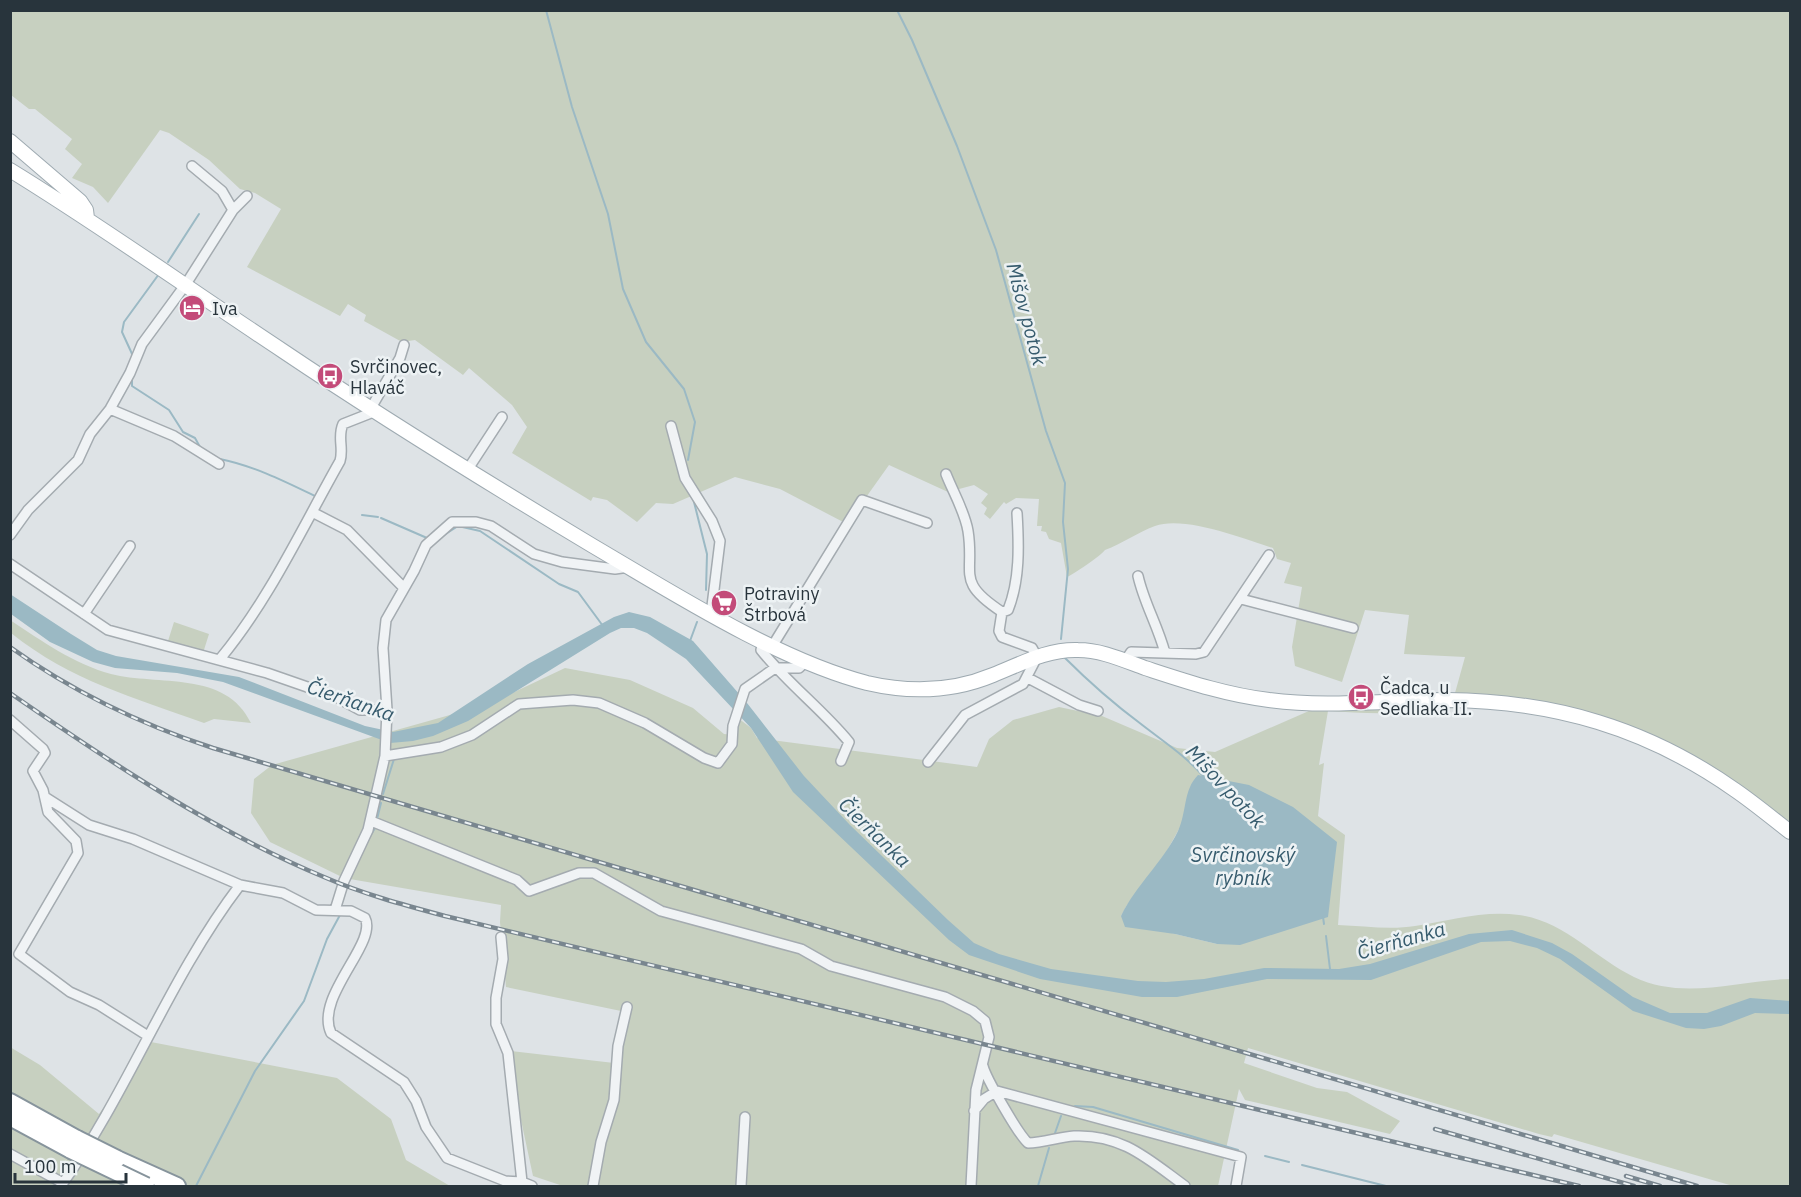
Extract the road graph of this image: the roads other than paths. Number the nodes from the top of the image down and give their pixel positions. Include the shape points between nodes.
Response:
1 (10, 141) edge
2 (192, 166) dead end
3 (10, 170) edge
4 (247, 196) dead end
5 (233, 210) junction
6 (87, 218) junction
7 (186, 284) junction
8 (404, 345) dead end
9 (110, 409) junction
10 (373, 410) junction
11 (502, 417) dead end
12 (672, 426) dead end
13 (219, 464) dead end
14 (468, 470) junction
15 (946, 474) dead end
16 (312, 513) junction
17 (1017, 513) dead end
18 (927, 523) dead end
19 (10, 535) edge
20 (130, 546) dead end
21 (1269, 555) dead end
22 (10, 564) edge
23 (628, 567) junction
24 (1138, 576) dead end
25 (405, 588) junction
26 (1241, 599) junction
27 (1002, 612) junction
28 (84, 614) junction
29 (711, 614) junction
30 (1353, 628) dead end
31 (768, 643) junction
32 (1165, 653) junction
33 (1037, 657) junction
34 (220, 659) junction
35 (806, 661) junction
36 (1125, 661) junction
37 (776, 669) junction
38 (1028, 678) junction
39 (1098, 711) dead end
40 (387, 712) junction
41 (10, 720) edge
42 (386, 756) junction
43 (841, 761) dead end
44 (928, 762) dead end
45 (45, 797) junction
46 (371, 820) junction
47 (1791, 832) edge
48 (240, 885) junction
49 (335, 910) junction
50 (501, 937) dead end
51 (627, 1007) dead end
52 (148, 1036) junction
53 (983, 1064) junction
54 (997, 1091) junction
55 (10, 1102) edge
56 (974, 1111) junction
57 (10, 1117) edge
58 (744, 1117) dead end
59 (74, 1144) junction
60 (10, 1154) edge
61 (522, 1182) junction
62 (62, 1185) edge
63 (146, 1186) edge
64 (177, 1186) edge
65 (532, 1186) edge
66 (593, 1186) edge
67 (741, 1186) edge
68 (971, 1186) edge
69 (1185, 1186) edge
70 (1236, 1186) edge

1 - 6 main road via 81,201
2 - 5 street via 222,191
3 - 6 main road
4 - 5 street
5 - 7 street
6 - 7 main road
7 - 9 street via 142,344
7 - 10 main road
8 - 10 street
9 - 13 street via 174,436
9 - 19 street via 90,434 78,460 28,510
10 - 14 main road
10 - 16 street via 343,424 340,462
11 - 14 street
12 - 29 street via 685,478 720,541
14 - 23 main road
15 - 27 street via 968,532 970,582 988,603
16 - 25 street via 347,530
16 - 34 street via 269,589
17 - 27 street via 1019,552 1013,597 1008,610
18 - 31 street via 862,500
20 - 28 street
21 - 26 street
22 - 28 street
23 - 25 street via 562,562 534,554 491,526 452,522 426,544
23 - 29 main road
24 - 32 street
25 - 40 street via 386,620 383,648
26 - 30 street
26 - 32 street via 1204,652
27 - 33 street via 1002,637 1032,648
28 - 34 street via 108,630
29 - 31 main road
31 - 35 main road
31 - 37 street via 761,650
32 - 36 street via 1131,652
33 - 35 main road via 976,682 932,690 869,683
33 - 36 main road via 1082,650
33 - 38 street
34 - 40 street via 309,687 360,710
35 - 37 street via 799,668
36 - 47 main road via 1208,688 1274,701 1484,701 1581,715 1633,734 1690,763 1734,789
37 - 42 street via 745,689 733,726 732,744 718,763 599,703 573,700 519,704 472,735 441,747
37 - 43 street via 849,742
38 - 39 street
38 - 44 street via 1004,696 964,715
40 - 42 street
41 - 45 street via 45,753 33,771
42 - 46 street
45 - 48 street via 89,825 133,839
45 - 52 street via 48,812 76,841 78,853 18,954 69,992 99,1005
46 - 49 street
46 - 53 street via 517,880 530,891 579,873 594,873 661,911 801,948 831,966 945,997 985,1021 989,1036
48 - 49 street via 283,893 316,910
48 - 52 street via 208,931
49 - 61 street via 359,915 367,921 367,927 331,1002 326,1020 330,1033 404,1082 426,1127 447,1158 505,1181
50 - 61 street via 496,1024 508,1053
51 - 66 street via 618,1046 615,1100 601,1142
52 - 62 street via 91,1141
53 - 54 street
53 - 56 street
54 - 56 street
54 - 69 street via 1019,1135 1028,1143 1096,1135 1137,1150
54 - 70 street via 1241,1157
55 - 59 highway
56 - 68 street
57 - 59 highway
58 - 67 street
59 - 63 highway, bridge
59 - 64 highway, bridge
60 - 62 street
61 - 65 street

